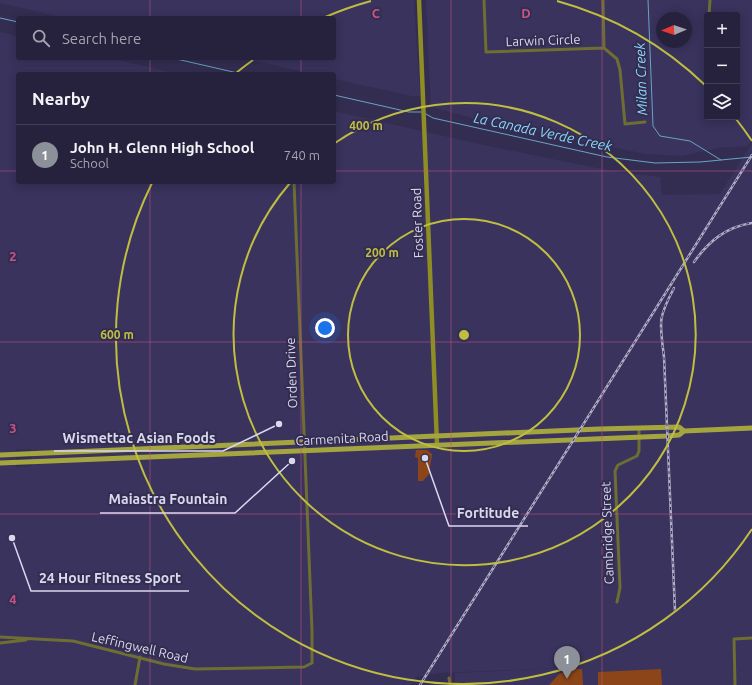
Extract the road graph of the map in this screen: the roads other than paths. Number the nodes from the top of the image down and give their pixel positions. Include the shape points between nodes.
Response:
1 (419, 0) edge
2 (484, 0) edge
3 (603, 0) edge
4 (710, 0) edge
5 (709, 12) edge
6 (604, 48) junction
7 (645, 122) dead end
8 (294, 184) edge
9 (639, 428) junction
10 (752, 428) edge
11 (684, 431) junction
12 (437, 436) junction
13 (639, 437) junction
14 (304, 442) junction
15 (437, 444) junction
16 (198, 446) junction
17 (304, 450) junction
18 (0, 455) edge
19 (198, 455) junction
20 (0, 463) edge
21 (617, 602) dead end
22 (0, 637) edge
23 (752, 638) edge
24 (32, 640) junction
25 (0, 644) edge
26 (140, 657) junction
27 (313, 660) joint
28 (449, 678) dead end
29 (135, 685) edge
30 (450, 685) edge
31 (735, 685) edge

1 - 12 street, Foster Road
2 - 6 street, Larwin Circle via 486,52
3 - 6 street
4 - 5 street
6 - 7 street via 617,59 625,124
8 - 14 street, Orden Drive
9 - 11 main road, Carmenita Road via 679,427
9 - 12 main road, Carmenita Road
9 - 13 street, Cambridge Street
10 - 11 main road, Carmenita Road
11 - 13 main road, Carmenita Road via 679,435
12 - 14 main road, Carmenita Road
12 - 15 street, Foster Road
13 - 15 main road, Carmenita Road
13 - 21 street, Cambridge Street via 637,456 618,465 615,472 620,588
14 - 16 main road, Carmenita Road
14 - 17 street, Orden Drive
15 - 17 main road, Carmenita Road
16 - 18 main road, Carmenita Road
16 - 19 main road
17 - 19 main road, Carmenita Road
17 - 27 street, Orden Drive
19 - 20 main road, Carmenita Road
22 - 24 street, Leffingwell Road
23 - 31 street via 734,639
24 - 25 street, Leffingwell Road
24 - 26 street, Leffingwell Road via 73,641
26 - 27 street, Leffingwell Road via 174,666 210,670 304,667 310,665
26 - 29 street
28 - 30 street

